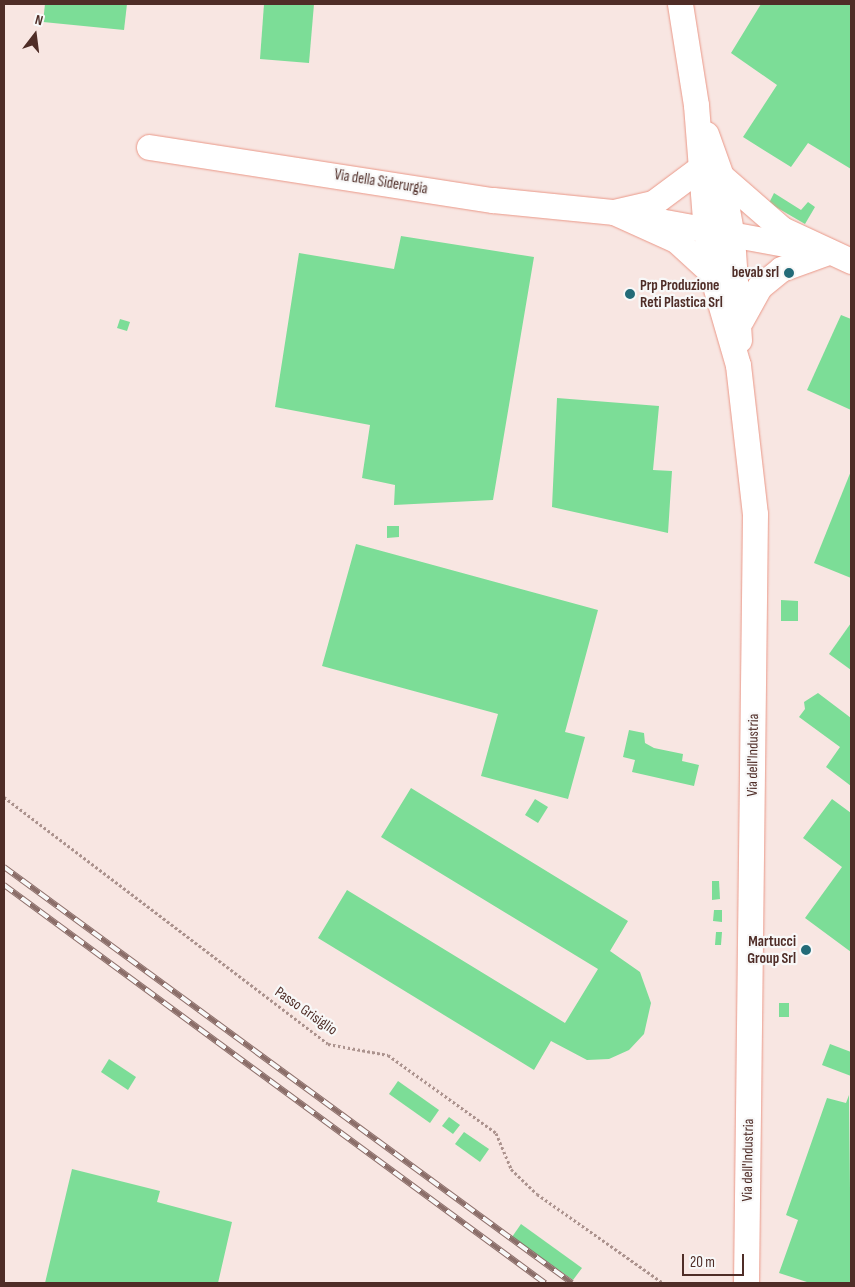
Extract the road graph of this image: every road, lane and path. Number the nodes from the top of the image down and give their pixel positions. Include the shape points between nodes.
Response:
1 (680, 4) edge
2 (149, 147) dead end
3 (710, 172) junction
4 (614, 212) junction
5 (706, 231) junction
6 (732, 237) junction
7 (828, 252) junction
8 (851, 261) edge
9 (713, 274) junction
10 (741, 320) junction
11 (738, 365) junction
12 (4, 797) edge
13 (663, 1283) edge
14 (746, 1283) edge

1 - 3 street
2 - 4 street, Via della Siderurgia via 492,200
3 - 4 street, Via della Siderurgia via 653,203
3 - 5 street
3 - 6 street
3 - 7 street via 782,229
4 - 5 street
4 - 9 street, Via della Siderurgia via 676,240
5 - 6 street
5 - 9 street, Via dell'Industria
6 - 7 street
6 - 10 street
7 - 8 street
7 - 10 street via 781,269 759,287
9 - 11 street, Via dell'Industria
10 - 11 street
11 - 14 street, Via dell'Industria via 755,514
12 - 13 path, Passo Grisiglio via 328,1044 388,1055 496,1133 511,1169 537,1194

